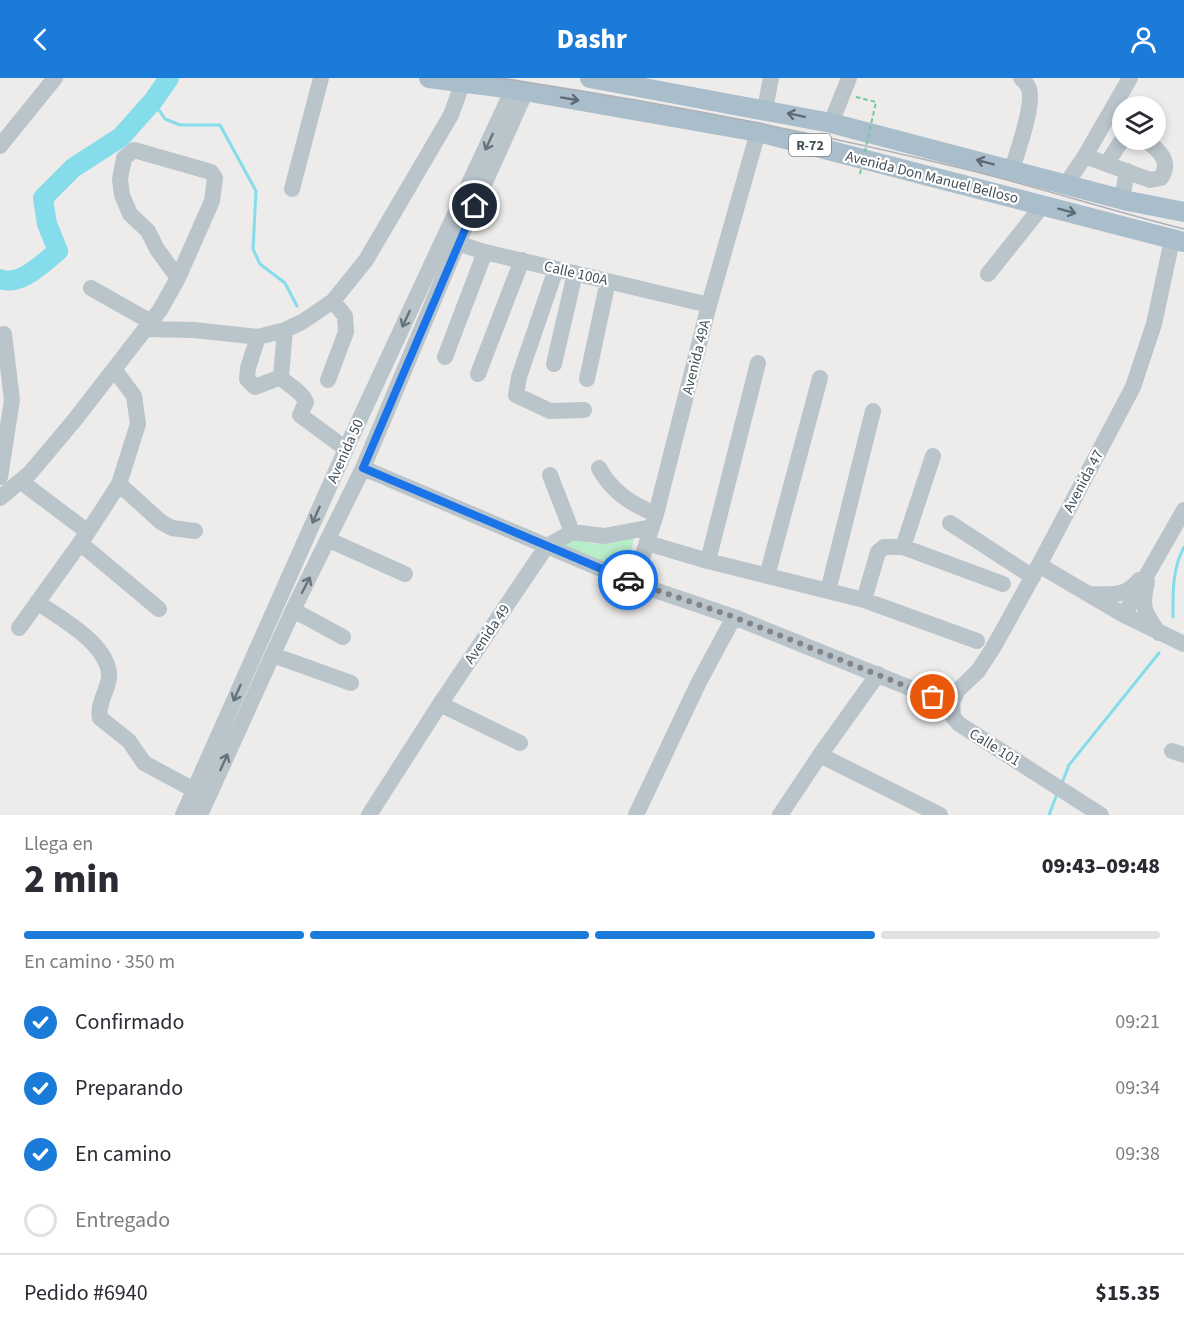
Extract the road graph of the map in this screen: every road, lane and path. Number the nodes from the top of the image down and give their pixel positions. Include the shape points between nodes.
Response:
1 (55, 78) edge
2 (321, 78) edge
3 (429, 78) edge
4 (590, 78) edge
5 (771, 78) edge
6 (1021, 78) edge
7 (1130, 78) edge
8 (463, 82) junction
9 (846, 86) edge
10 (520, 90) junction
11 (1124, 96) edge
12 (765, 109) junction
13 (831, 123) junction
14 (1112, 123) edge
15 (758, 132) junction
16 (2, 140) edge
17 (1115, 150) edge
18 (1159, 150) edge
19 (1085, 156) junction
20 (1107, 163) junction
21 (1012, 170) junction
22 (1127, 171) junction
23 (860, 174) dead end
24 (1161, 178) junction
25 (1066, 184) junction
26 (292, 189) dead end
27 (1122, 199) junction
28 (1043, 205) junction
29 (1155, 206) junction
30 (1184, 212) edge
31 (451, 241) junction
32 (1178, 241) edge
33 (485, 252) junction
34 (522, 260) junction
35 (556, 269) junction
36 (575, 273) junction
37 (988, 274) dead end
38 (178, 278) junction
39 (608, 281) junction
40 (91, 288) dead end
41 (333, 301) junction
42 (709, 305) junction
43 (148, 326) junction
44 (285, 330) junction
45 (4, 334) dead end
46 (258, 337) junction
47 (445, 357) dead end
48 (758, 363) dead end
49 (554, 364) dead end
50 (114, 369) junction
51 (478, 374) dead end
52 (281, 377) junction
53 (820, 378) dead end
54 (587, 379) dead end
55 (328, 380) dead end
56 (584, 410) dead end
57 (873, 411) dead end
58 (346, 449) junction
59 (933, 456) dead end
60 (363, 468) junction
61 (599, 468) dead end
62 (550, 475) dead end
63 (0, 477) edge
64 (20, 481) junction
65 (119, 484) junction
66 (0, 498) edge
67 (1184, 510) edge
68 (950, 523) dead end
69 (651, 528) junction
70 (195, 531) dead end
71 (572, 532) junction
72 (84, 538) junction
73 (329, 540) junction
74 (546, 547) junction
75 (903, 548) junction
76 (708, 561) junction
77 (1036, 571) junction
78 (405, 574) dead end
79 (1147, 575) junction
80 (767, 576) junction
81 (634, 583) junction
82 (1004, 584) dead end
83 (828, 591) junction
84 (1089, 594) junction
85 (864, 600) junction
86 (37, 602) junction
87 (159, 609) dead end
88 (293, 610) junction
89 (1124, 615) junction
90 (734, 617) junction
91 (19, 628) dead end
92 (1159, 634) junction
93 (343, 637) dead end
94 (977, 641) dead end
95 (1184, 645) edge
96 (273, 655) junction
97 (878, 675) junction
98 (351, 683) dead end
99 (952, 702) junction
100 (440, 704) junction
101 (520, 743) dead end
102 (820, 755) junction
103 (194, 790) junction
104 (183, 815) edge
105 (200, 815) edge
106 (369, 815) edge
107 (636, 815) edge
108 (780, 815) edge
109 (940, 815) edge
110 (1101, 815) edge

1 - 16 street
2 - 26 street
3 - 8 main road, Avenida Don Manuel Belloso / R-72
4 - 12 main road, Avenida Don Manuel Belloso / R-72
5 - 12 street
6 - 21 street via 1029,87 1029,109
7 - 11 street
8 - 10 main road, Avenida Don Manuel Belloso / R-72
8 - 41 street via 451,115 366,260
9 - 13 street
9 - 23 path, bridge via 876,102
10 -> 15 main road, Avenida Don Manuel Belloso / R-72
10 - 31 street, Avenida 50
13 -> 12 main road, Avenida Don Manuel Belloso / R-72
21 -> 13 main road, Avenida Don Manuel Belloso / R-72
14 - 19 street
15 - 28 main road, Avenida Don Manuel Belloso / R-72
15 - 42 street, Avenida 49A
17 - 20 street
18 - 24 street via 1166,165
19 - 20 street
19 - 25 street
20 - 22 street
21 - 25 main road, Avenida Don Manuel Belloso / R-72
22 - 24 street via 1150,180
22 - 27 street
24 - 29 street
25 - 27 main road, Avenida Don Manuel Belloso / R-72
27 - 29 main road, Avenida Don Manuel Belloso / R-72
28 -> 32 main road, Avenida Don Manuel Belloso / R-72
28 - 37 street
29 - 30 main road, Avenida Don Manuel Belloso / R-72
31 - 33 street, Calle 100A
31 -> 58 street, Avenida 50
31 - 60 street, Avenida 50
32 - 77 street, Avenida 47 via 1133,387
33 - 34 street, Calle 100A
33 - 47 street
34 - 35 street, Calle 100A
34 - 51 street
35 - 36 street, Calle 100A
35 - 56 street via 516,395 550,411
36 - 39 street, Calle 100A
36 - 49 street
38 - 38 street via 212,201 215,178 211,172 134,150 124,158 122,195 130,214 148,231
38 - 43 street
39 - 42 street, Calle 100A
39 - 54 street
40 - 43 street
41 - 44 street
41 - 55 street via 345,316 346,332
42 - 69 street, Avenida 49A
43 - 46 street
43 - 50 street
44 - 46 street
44 - 52 street
45 - 63 street via 12,400
46 - 52 street via 247,379 255,387
48 - 76 street
50 - 64 street
50 - 65 street via 134,396 138,424
52 - 58 street via 302,393 306,402 302,418
53 - 80 street
57 - 83 street
58 -> 103 street, Avenida 50
59 - 75 street
60 - 73 street, Avenida 50
60 - 74 street
61 - 69 street via 607,482 631,502
62 - 71 street
64 - 66 street
64 - 72 street
65 - 70 street via 161,522
65 - 72 street
67 - 79 street
68 - 77 street
69 - 71 street via 604,536
69 - 76 street
69 - 81 street, Avenida 49A
71 - 74 street, Avenida 49
72 - 86 street
72 - 87 street
73 - 78 street
88 -> 73 street, Avenida 50
74 - 81 street
74 - 100 street, Avenida 49
75 - 82 street
75 - 85 street via 884,547 878,552
76 - 80 street
77 - 84 street
77 - 99 street, Avenida 47 via 978,672 958,690
79 - 84 street via 1131,590 1120,594
79 - 89 street
79 - 92 street via 1143,601
80 - 83 street
81 - 90 street
83 - 85 street
84 - 89 street
85 - 94 street
86 - 91 street
86 - 103 street via 93,642 104,658 109,675 100,718 129,741 144,763
88 - 93 street
88 - 96 street, Avenida 50
89 - 92 street
90 - 97 street
90 - 107 street
92 - 95 street
96 - 98 street
105 -> 96 street, Avenida 50
97 - 99 street
97 - 102 street
99 - 110 street, Calle 101 via 953,717 959,724
100 - 101 street
100 - 106 street, Avenida 49
102 - 108 street
102 - 109 street
103 - 104 street, Avenida 50

